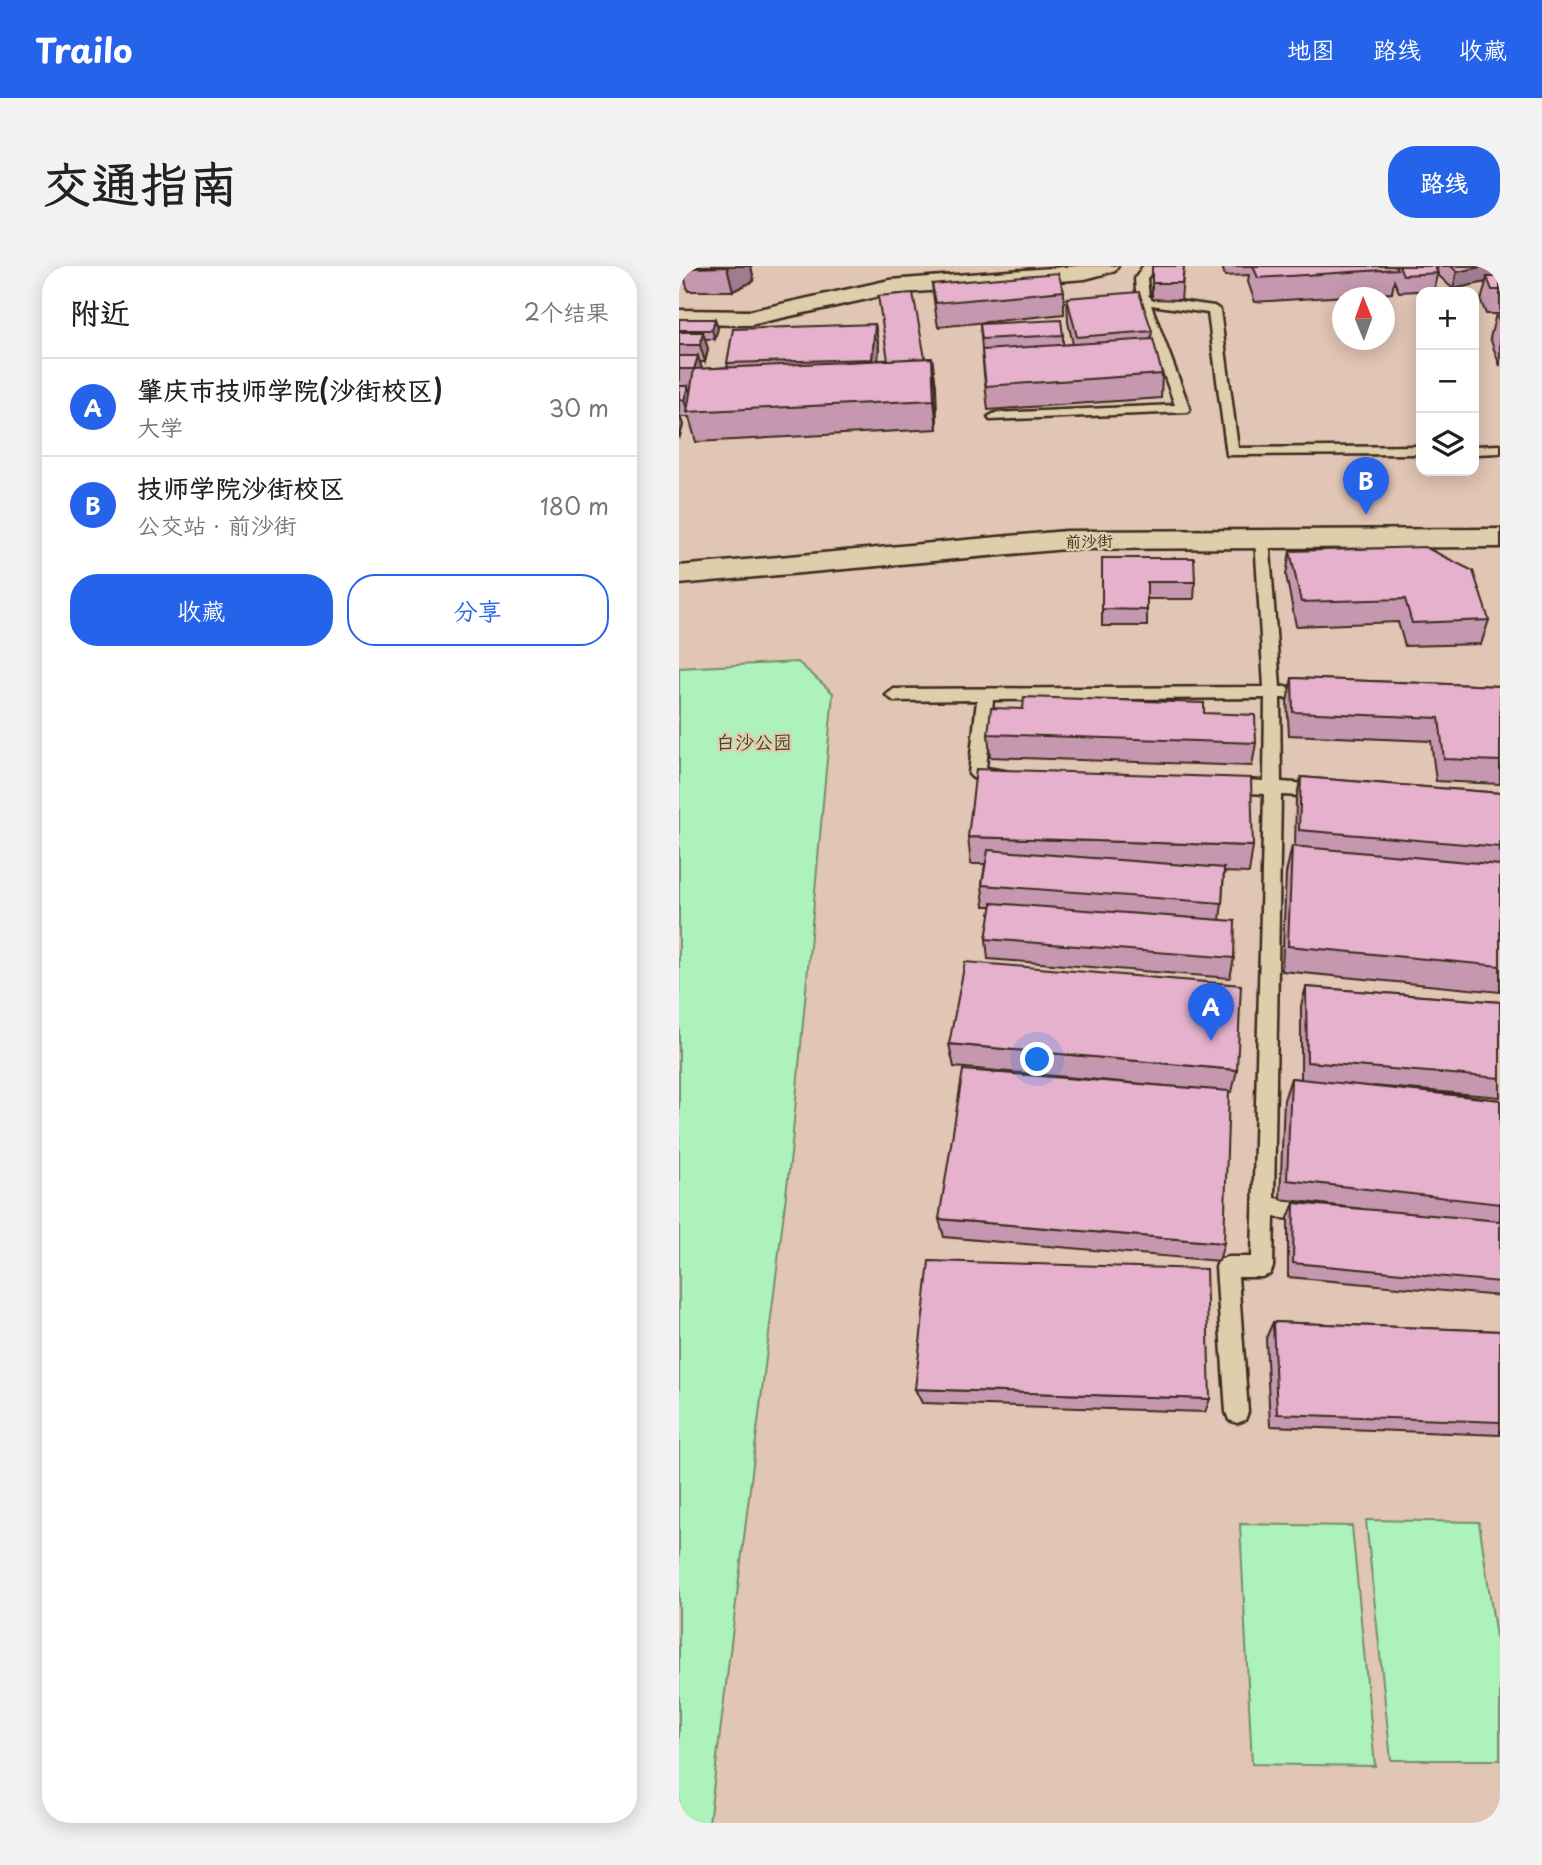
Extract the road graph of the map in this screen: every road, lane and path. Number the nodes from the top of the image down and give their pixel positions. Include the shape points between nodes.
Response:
1 (1107, 266) edge
2 (1149, 266) edge
3 (1143, 300) junction
4 (679, 317) edge
5 (995, 417) dead end
6 (1500, 449) edge
7 (1416, 450) edge
8 (1479, 450) edge
9 (1262, 538) junction
10 (1500, 538) edge
11 (679, 575) edge
12 (1272, 690) junction
13 (1325, 692) edge
14 (986, 694) junction
15 (894, 695) dead end
16 (1018, 776) edge
17 (1205, 784) edge
18 (1272, 787) junction
19 (1339, 792) edge
20 (1263, 1206) junction
21 (1329, 1213) edge
22 (1237, 1412) dead end

1 - 4 street via 1034,277 890,287 750,318
2 - 3 lane via 1141,279
3 - 5 lane via 1183,408
3 - 7 lane via 1214,310 1232,452
6 - 8 lane
9 - 10 street, 前沙街
9 - 11 street, 前沙街 via 1066,540
9 - 12 lane
12 - 13 lane
12 - 14 lane
12 - 18 lane
14 - 15 lane
14 - 16 lane via 977,774
17 - 18 lane
18 - 19 lane
18 - 20 lane
20 - 21 lane
20 - 22 lane via 1262,1267 1227,1267

